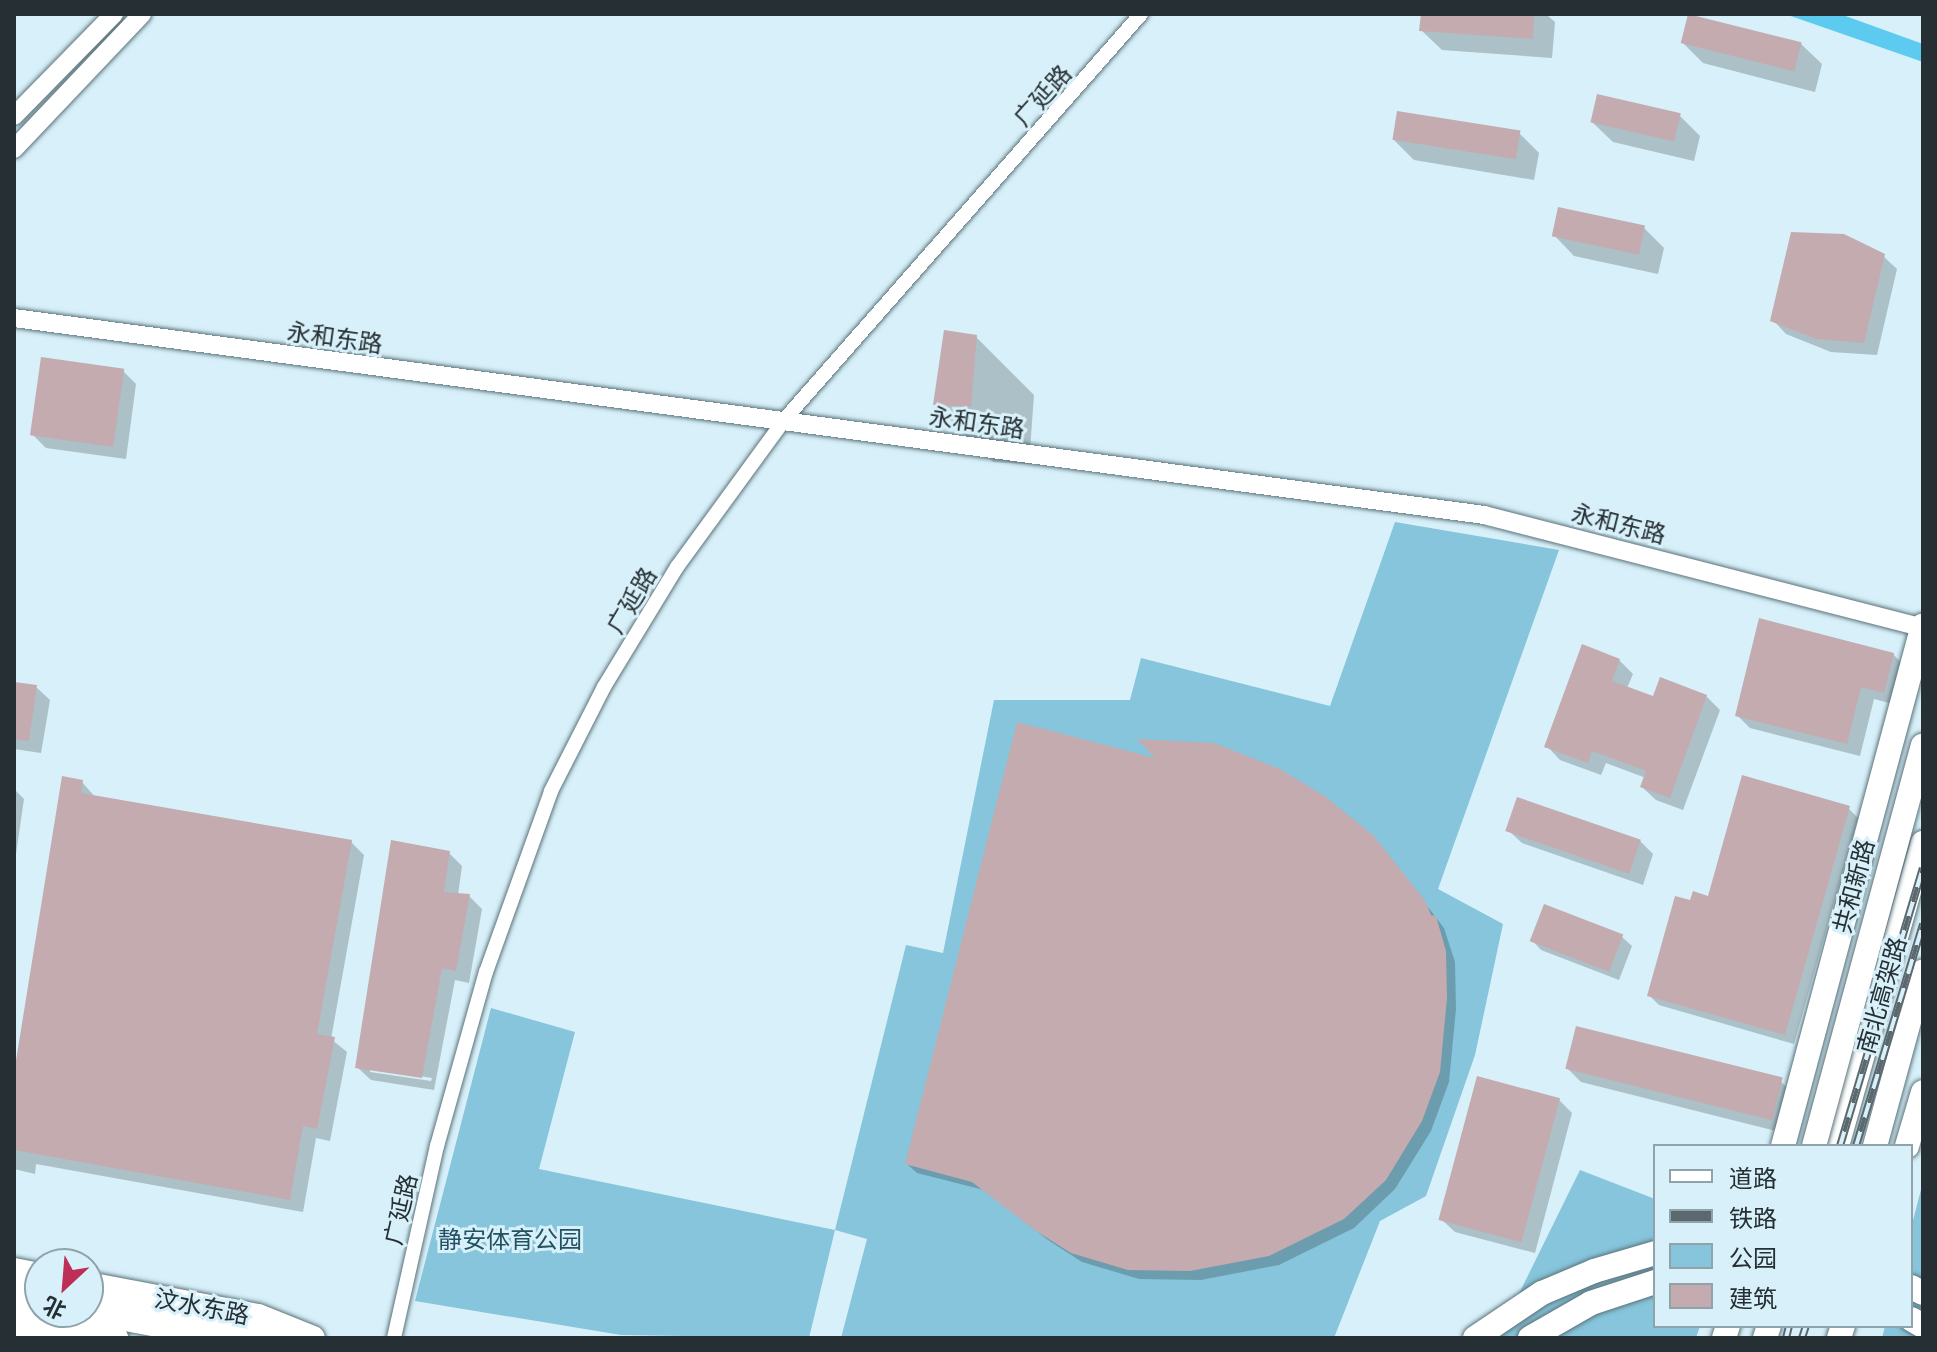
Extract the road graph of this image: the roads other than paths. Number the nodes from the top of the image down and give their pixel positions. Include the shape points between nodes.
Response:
1 (114, 14) edge
2 (142, 14) edge
3 (1141, 14) edge
4 (14, 116) edge
5 (14, 149) edge
6 (14, 318) edge
7 (784, 420) junction
8 (1923, 627) edge
9 (1923, 746) edge
10 (1923, 774) edge
11 (1923, 843) edge
12 (1923, 971) edge
13 (1923, 987) edge
14 (1814, 1031) junction
15 (1923, 1032) edge
16 (1835, 1067) junction
17 (1923, 1092) edge
18 (1784, 1144) edge
19 (1814, 1144) edge
20 (1814, 1144) edge
21 (1838, 1144) edge
22 (1878, 1144) edge
23 (1878, 1144) edge
24 (1893, 1144) edge
25 (1908, 1144) edge
26 (1653, 1254) edge
27 (1653, 1283) edge
28 (104, 1287) edge
29 (104, 1301) edge
30 (104, 1315) edge
31 (14, 1319) edge
32 (14, 1335) edge
33 (30, 1338) edge
34 (116, 1338) edge
35 (227, 1338) edge
36 (293, 1338) edge
37 (313, 1338) edge
38 (394, 1338) edge
39 (1475, 1338) edge
40 (1530, 1338) edge

1 - 4 street
2 - 5 street
3 - 7 street, 广延路
6 - 7 street, 永和东路
7 - 8 street, 永和东路 via 1484,515
7 - 38 street, 广延路 via 677,567 604,687 551,791 482,987 437,1146
8 - 14 main road, 共和新路
9 - 19 main road, bridge
10 - 16 main road, 共和新路
11 - 21 main road, 南北高架路
12 - 22 main road, 南北高架路
13 - 23 main road
14 - 16 main road
14 - 18 main road, 共和新路
15 - 24 main road
16 - 20 main road, 共和新路
17 - 25 main road
26 - 39 main road via 1542,1293
27 - 40 main road via 1591,1303
28 - 37 main road, 汶水东路 via 258,1316
29 - 36 main road
30 - 35 main road, 汶水东路
31 - 34 main road
32 - 33 main road

